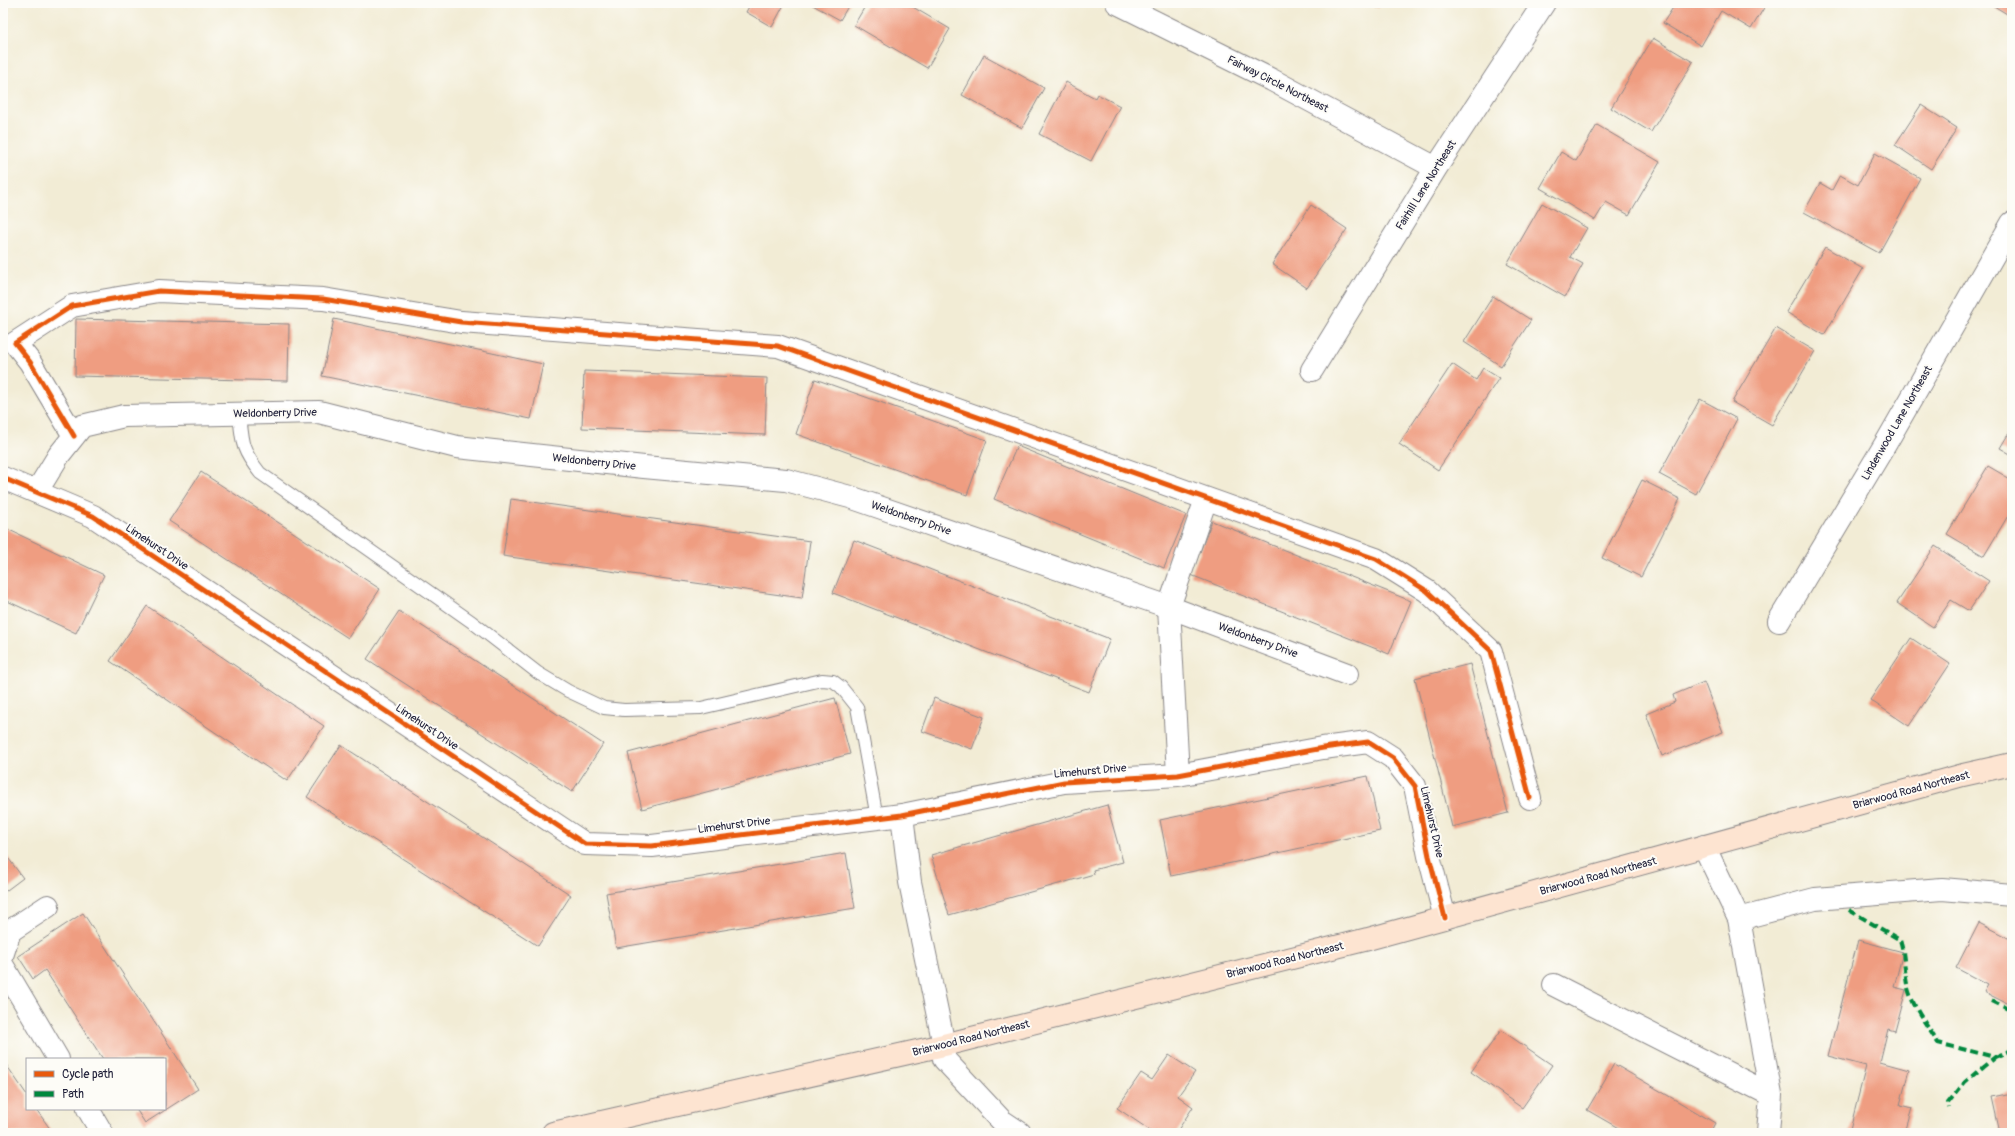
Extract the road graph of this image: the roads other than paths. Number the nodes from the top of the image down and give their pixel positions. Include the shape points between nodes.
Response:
1 (1117, 3) edge
2 (1544, 3) edge
3 (1436, 168) junction
4 (2012, 223) edge
5 (1312, 370) dead end
6 (239, 413) junction
7 (74, 436) junction
8 (3, 478) edge
9 (37, 491) junction
10 (1206, 499) junction
11 (1170, 607) junction
12 (1779, 621) dead end
13 (1347, 674) dead end
14 (2012, 764) edge
15 (1178, 775) junction
16 (1530, 798) dead end
17 (902, 815) junction
18 (877, 818) junction
19 (1704, 846) junction
20 (2012, 895) edge
21 (48, 906) dead end
22 (1445, 918) junction
23 (1739, 919) junction
24 (3, 954) edge
25 (3, 966) edge
26 (1554, 985) dead end
27 (944, 1045) junction
28 (57, 1058) edge
29 (1771, 1096) junction
30 (89, 1110) edge
31 (102, 1133) edge
32 (554, 1133) edge
33 (1020, 1133) edge
34 (1768, 1133) edge

1 - 3 street, Fairway Circle Northeast via 1272,80
2 - 3 street, Fairhill Lane Northeast
3 - 5 street, Fairhill Lane Northeast
4 - 12 street, Lindenwood Lane Northeast via 1886,443
6 - 7 street, Weldonberry Drive via 124,416 82,426
6 - 11 street, Weldonberry Drive via 319,412 457,447 786,480 850,497
6 - 18 lane via 242,446 260,473 472,622 538,673 604,708 701,708 822,680 832,681 841,687 857,707
7 - 9 street, Weldonberry Drive
7 - 10 street via 30,362 15,343 72,306 159,291 323,299 461,322 778,346
8 - 9 street, Limehurst Drive
9 - 18 street, Limehurst Drive via 94,516 585,844 652,846
10 - 11 street
10 - 16 street via 1376,559 1427,591 1491,652
11 - 13 street, Weldonberry Drive
11 - 15 street
14 - 19 street, Briarwood Road Northeast
15 - 17 street, Limehurst Drive via 1064,782
15 - 22 street, Limehurst Drive via 1368,742 1393,758 1415,786
17 - 18 street, Limehurst Drive
17 - 27 street via 910,882
19 - 22 street, Briarwood Road Northeast
19 - 23 street
20 - 23 street via 1942,889 1814,899
21 - 24 street via 10,931
22 - 27 street, Briarwood Road Northeast
23 - 29 street
25 - 28 street
26 - 29 street
27 - 32 street, Briarwood Road Northeast
27 - 33 street via 944,1059 1002,1121
29 - 34 street
30 - 31 street

